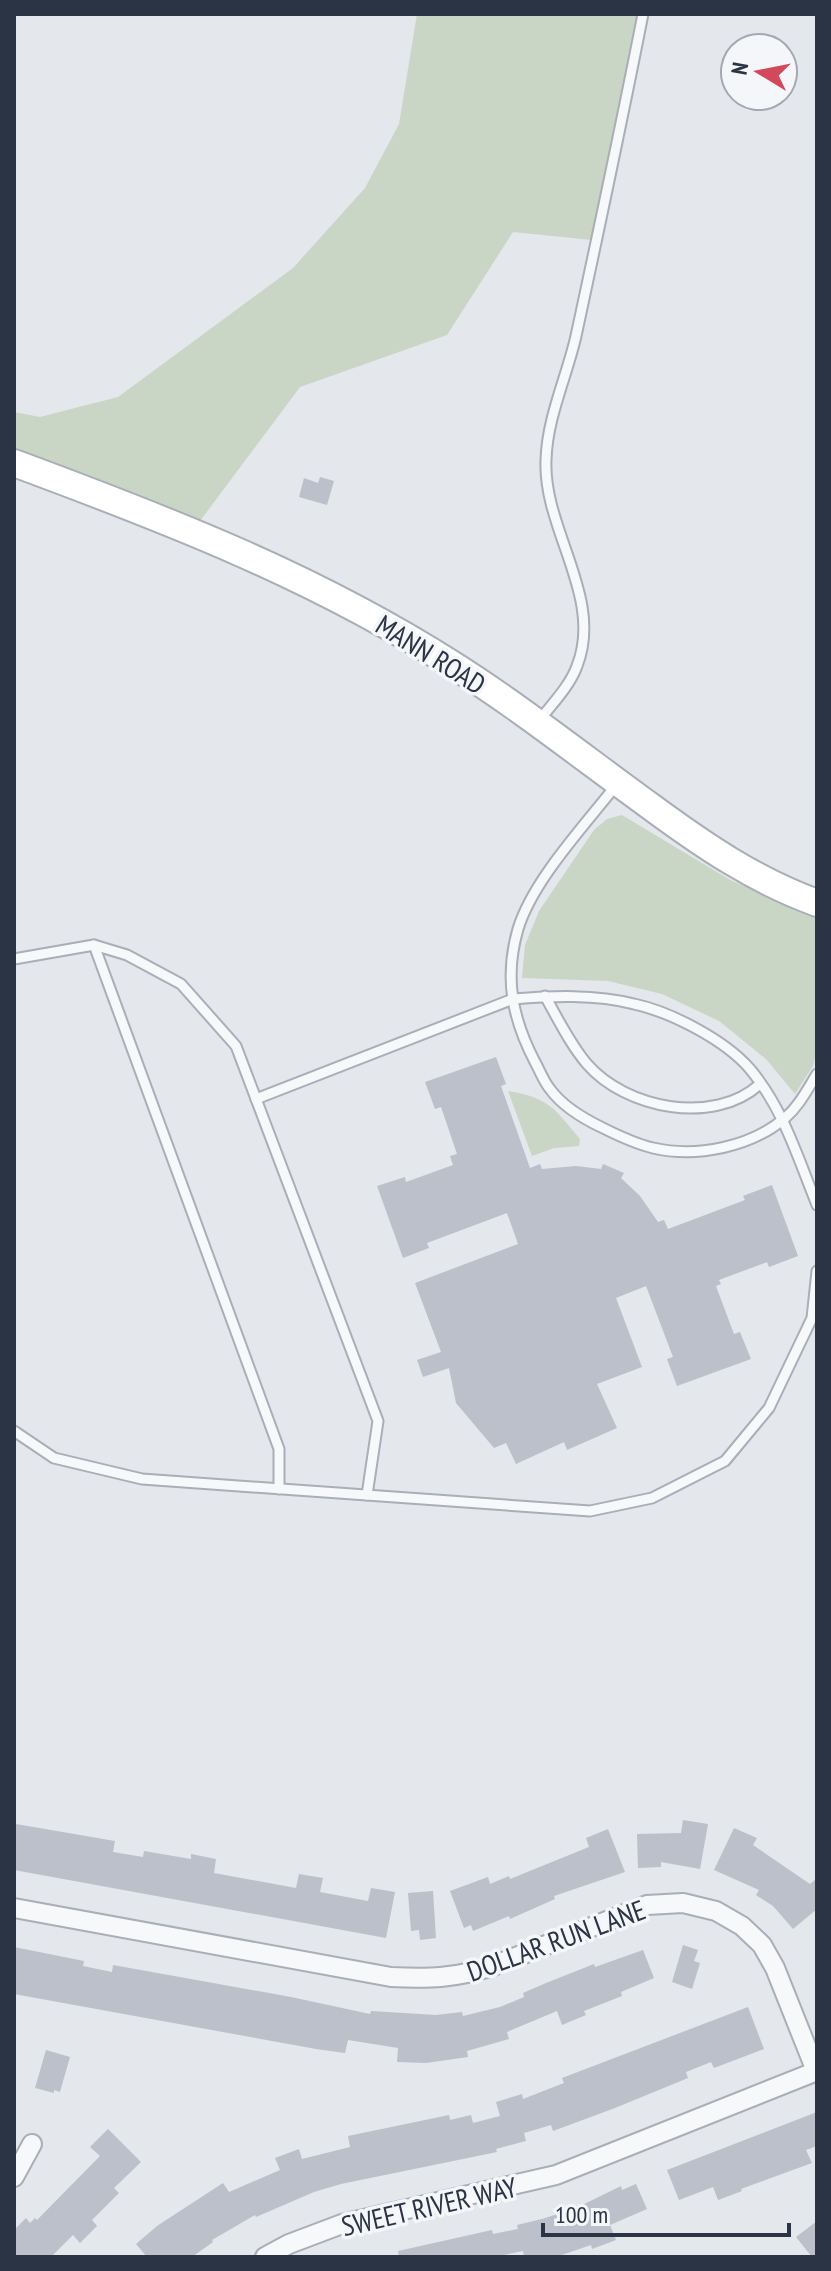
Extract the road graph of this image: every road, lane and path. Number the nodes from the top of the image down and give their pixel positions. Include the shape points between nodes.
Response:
1 (643, 14) edge
2 (14, 463) edge
3 (537, 725) junction
4 (617, 783) junction
5 (817, 903) edge
6 (94, 945) junction
7 (14, 959) edge
8 (545, 996) junction
9 (513, 999) junction
10 (817, 1074) edge
11 (760, 1084) junction
12 (256, 1099) junction
13 (783, 1120) junction
14 (817, 1205) edge
15 (817, 1271) edge
16 (14, 1431) edge
17 (279, 1489) junction
18 (367, 1495) junction
19 (14, 1908) edge
20 (816, 2071) edge
21 (32, 2144) dead end
22 (14, 2177) edge
23 (265, 2257) edge

1 - 3 lane via 574,346 548,438 547,489 580,597 586,636 577,669
2 - 3 main road, MANN ROAD via 173,522 292,574 456,667
3 - 4 main road, MANN ROAD
4 - 5 main road, MANN ROAD via 736,866
4 - 9 lane via 534,892 518,928 510,968
6 - 7 lane
6 - 12 lane via 127,955 181,984 236,1046
6 - 17 lane via 279,1449
8 - 9 lane
8 - 11 lane via 634,1004 671,1018 718,1041
8 - 11 lane via 588,1065 634,1095 702,1109 729,1102
9 - 12 lane
9 - 13 lane via 529,1051 550,1089 581,1117 623,1138 655,1149 719,1150
10 - 13 lane
11 - 13 lane
12 - 18 lane via 378,1421
13 - 14 lane
15 - 18 lane via 812,1318 769,1408 725,1461 652,1498 590,1511
16 - 17 lane via 54,1458 142,1479
17 - 18 lane
19 - 20 street, DOLLAR RUN LANE via 391,1977 436,1979 493,1966 647,1905 683,1903 716,1911 762,1945
20 - 23 street, SWEET RIVER WAY via 556,2175 342,2224
21 - 22 street

